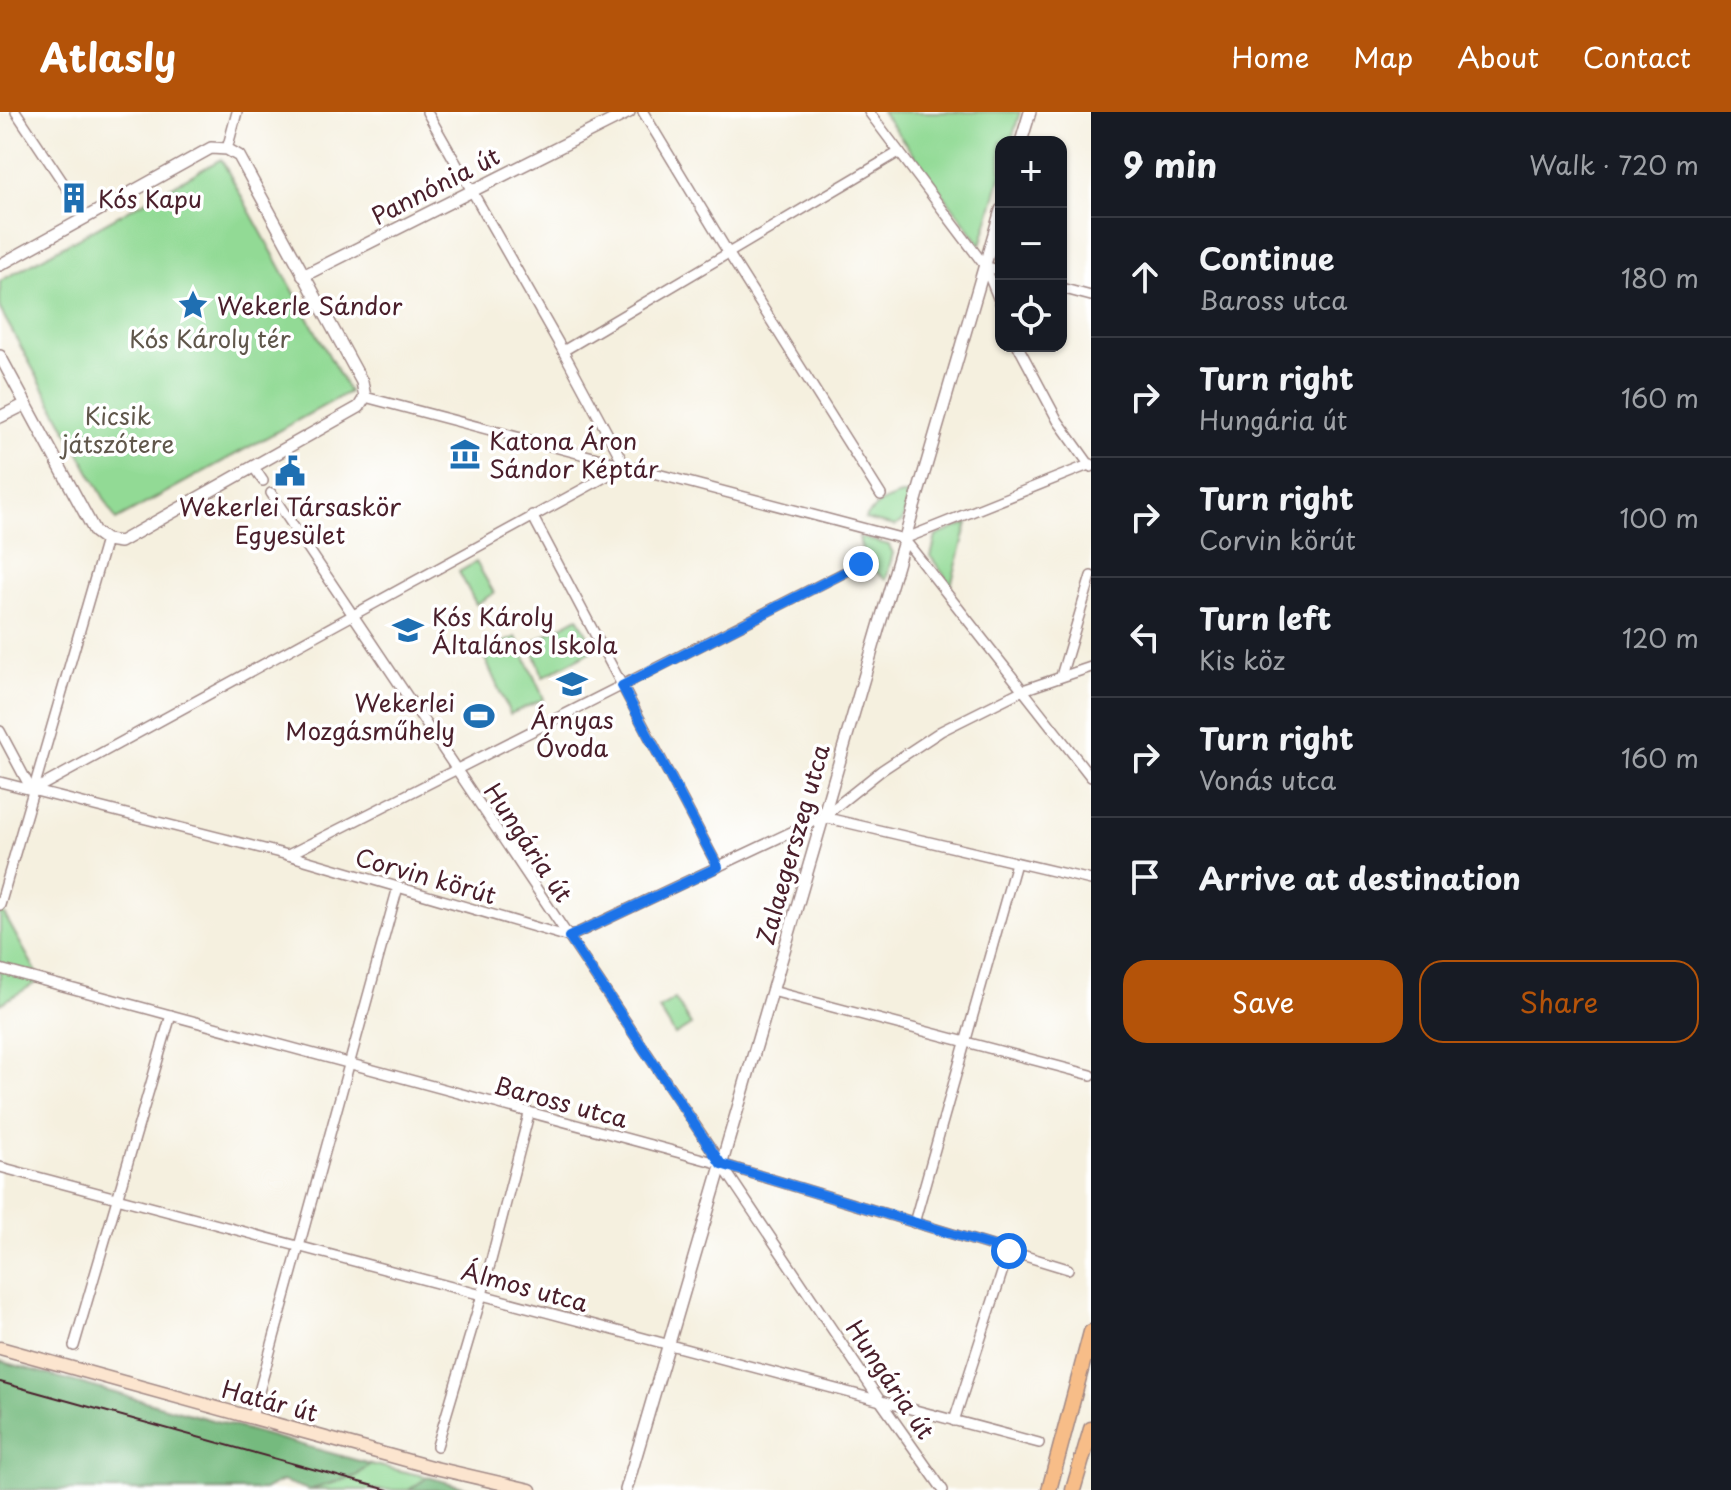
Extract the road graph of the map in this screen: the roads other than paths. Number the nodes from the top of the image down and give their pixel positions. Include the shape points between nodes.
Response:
1 (16, 112) edge
2 (237, 112) edge
3 (427, 112) edge
4 (629, 112) edge
5 (643, 112) edge
6 (869, 112) edge
7 (1030, 112) edge
8 (1023, 136) edge
9 (227, 149) junction
10 (899, 152) junction
11 (473, 190) junction
12 (70, 193) dead end
13 (77, 203) dead end
14 (85, 218) junction
15 (995, 231) edge
16 (729, 254) junction
17 (0, 265) edge
18 (985, 266) junction
19 (995, 269) edge
20 (303, 276) junction
21 (995, 290) edge
22 (1067, 290) edge
23 (1091, 296) edge
24 (563, 351) junction
25 (1021, 352) edge
26 (0, 356) edge
27 (365, 397) junction
28 (26, 404) junction
29 (0, 417) edge
30 (1090, 465) edge
31 (253, 466) junction
32 (625, 466) junction
33 (263, 481) dead end
34 (271, 493) dead end
35 (881, 495) dead end
36 (532, 515) junction
37 (904, 539) junction
38 (106, 540) junction
39 (861, 564) dead end
40 (1091, 576) edge
41 (352, 614) junction
42 (1091, 667) edge
43 (1061, 676) junction
44 (622, 686) junction
45 (1023, 690) junction
46 (0, 731) edge
47 (457, 770) junction
48 (1091, 777) edge
49 (0, 782) edge
50 (32, 791) junction
51 (823, 817) junction
52 (288, 855) junction
53 (1016, 863) junction
54 (718, 867) junction
55 (1091, 880) edge
56 (398, 887) junction
57 (0, 905) edge
58 (569, 937) junction
59 (0, 969) edge
60 (772, 991) junction
61 (171, 1015) junction
62 (965, 1041) junction
63 (349, 1063) junction
64 (1091, 1075) edge
65 (529, 1114) junction
66 (721, 1164) junction
67 (0, 1167) edge
68 (117, 1198) junction
69 (914, 1223) junction
70 (299, 1246) junction
71 (1009, 1251) junction
72 (1068, 1269) dead end
73 (482, 1295) junction
74 (1091, 1332) edge
75 (668, 1345) junction
76 (74, 1346) dead end
77 (0, 1348) edge
78 (881, 1402) junction
79 (252, 1417) junction
80 (954, 1421) junction
81 (1091, 1429) edge
82 (1039, 1443) dead end
83 (437, 1446) dead end
84 (530, 1490) edge
85 (626, 1490) edge
86 (943, 1490) edge
87 (1049, 1490) edge
88 (1073, 1490) edge

1 - 12 street
2 - 9 street
3 - 11 street
4 - 11 street, Pannónia út
5 - 16 street
6 - 10 street
7 - 8 street
9 - 14 street via 211,148
9 - 20 street via 239,156
10 - 16 street
10 - 18 street
11 - 20 street, Pannónia út
11 - 24 street
13 - 14 street
14 - 17 street
15 - 18 street, Zalaegerszeg utca
16 - 24 street
16 - 35 street
18 - 19 street
18 - 21 street
18 - 37 street, Zalaegerszeg utca
20 - 27 street via 362,382
22 - 23 street
24 - 32 street
25 - 30 street via 1058,421
26 - 28 street
27 - 31 street via 359,407
27 - 32 street
28 - 29 street
28 - 38 street via 95,532
30 - 37 street
31 - 33 street
31 - 38 street via 120,542
32 - 36 street
32 - 37 street
34 - 41 street, Hungária út
36 - 41 street
36 - 44 street
37 - 45 street
37 - 51 street, Zalaegerszeg utca
38 - 50 street
39 - 44 street
40 - 43 street
41 - 47 street, Hungária út
41 - 50 street
42 - 43 street
43 - 45 street
44 - 47 street
44 - 54 street
45 - 48 street
45 - 51 street via 941,731
46 - 50 street
47 - 52 street
47 - 58 street, Hungária út
49 - 50 street, Corvin körút
50 - 52 street, Corvin körút
50 - 57 street
51 - 53 street
51 - 54 street
51 - 60 street, Zalaegerszeg utca
52 - 56 street, Corvin körút
53 - 55 street
53 - 62 street
54 - 58 street
56 - 58 street, Corvin körút
56 - 63 street
58 - 66 street, Hungária út
59 - 61 street, Baross utca
60 - 62 street
60 - 66 street, Zalaegerszeg utca
61 - 63 street, Baross utca
61 - 68 street
62 - 64 street
62 - 69 street
63 - 65 street, Baross utca
63 - 70 street
65 - 66 street, Baross utca
65 - 73 street
66 - 69 street, Baross utca
66 - 75 street, Zalaegerszeg utca
66 - 78 street, Hungária út
67 - 68 street, Álmos utca
68 - 70 street, Álmos utca
68 - 76 street
69 - 71 street, Baross utca
70 - 73 street, Álmos utca
70 - 79 street
71 - 72 street, Baross utca
71 - 80 street
73 - 75 street, Álmos utca
73 - 83 street
74 - 87 main road
75 - 78 street, Álmos utca
75 - 85 street, Zalaegerszeg utca
77 - 79 main road, Határ út
78 - 80 street, Álmos utca
78 - 86 street, Hungária út
79 - 84 main road, Határ út
80 - 82 street, Álmos utca
81 - 88 main road

